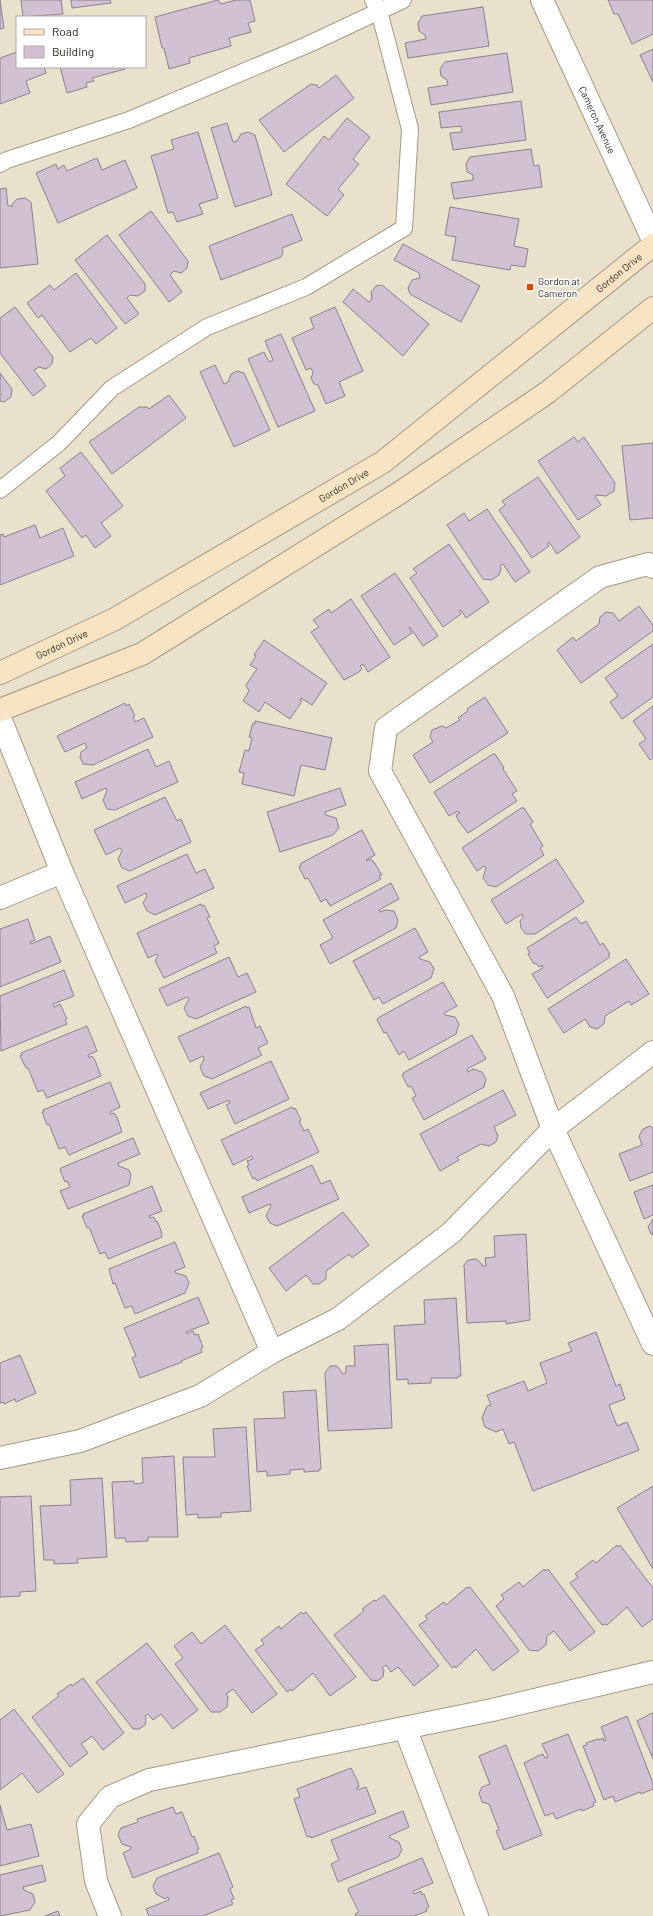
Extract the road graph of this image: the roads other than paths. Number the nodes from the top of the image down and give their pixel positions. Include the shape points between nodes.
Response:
1 (403, 0) edge
2 (542, 0) edge
3 (376, 6) edge
4 (0, 164) edge
5 (653, 240) edge
6 (653, 245) edge
7 (653, 308) edge
8 (0, 490) edge
9 (653, 567) edge
10 (0, 673) edge
11 (0, 710) edge
12 (0, 718) edge
13 (62, 872) junction
14 (0, 898) edge
15 (653, 1052) edge
16 (554, 1129) junction
17 (653, 1344) edge
18 (272, 1352) junction
19 (0, 1458) edge
20 (653, 1672) edge
21 (405, 1728) junction
22 (110, 1916) edge
23 (477, 1916) edge

1 - 3 lane
2 - 5 street, Cameron Avenue
3 - 4 lane via 307,45 129,120
3 - 8 lane via 410,129 404,228 306,287 207,327 112,388 59,443
6 - 10 main road, Gordon Drive via 383,462 115,618
7 - 11 main road via 548,392 398,494 142,654
9 - 16 street via 648,564 600,577 386,728 380,772 503,996
12 - 13 street
13 - 14 street
13 - 18 street
15 - 16 street
16 - 17 street
16 - 18 street via 451,1233 338,1319
18 - 19 street via 200,1396 80,1441
20 - 21 street
21 - 22 street via 149,1780 110,1797 88,1824 96,1881
21 - 23 street

